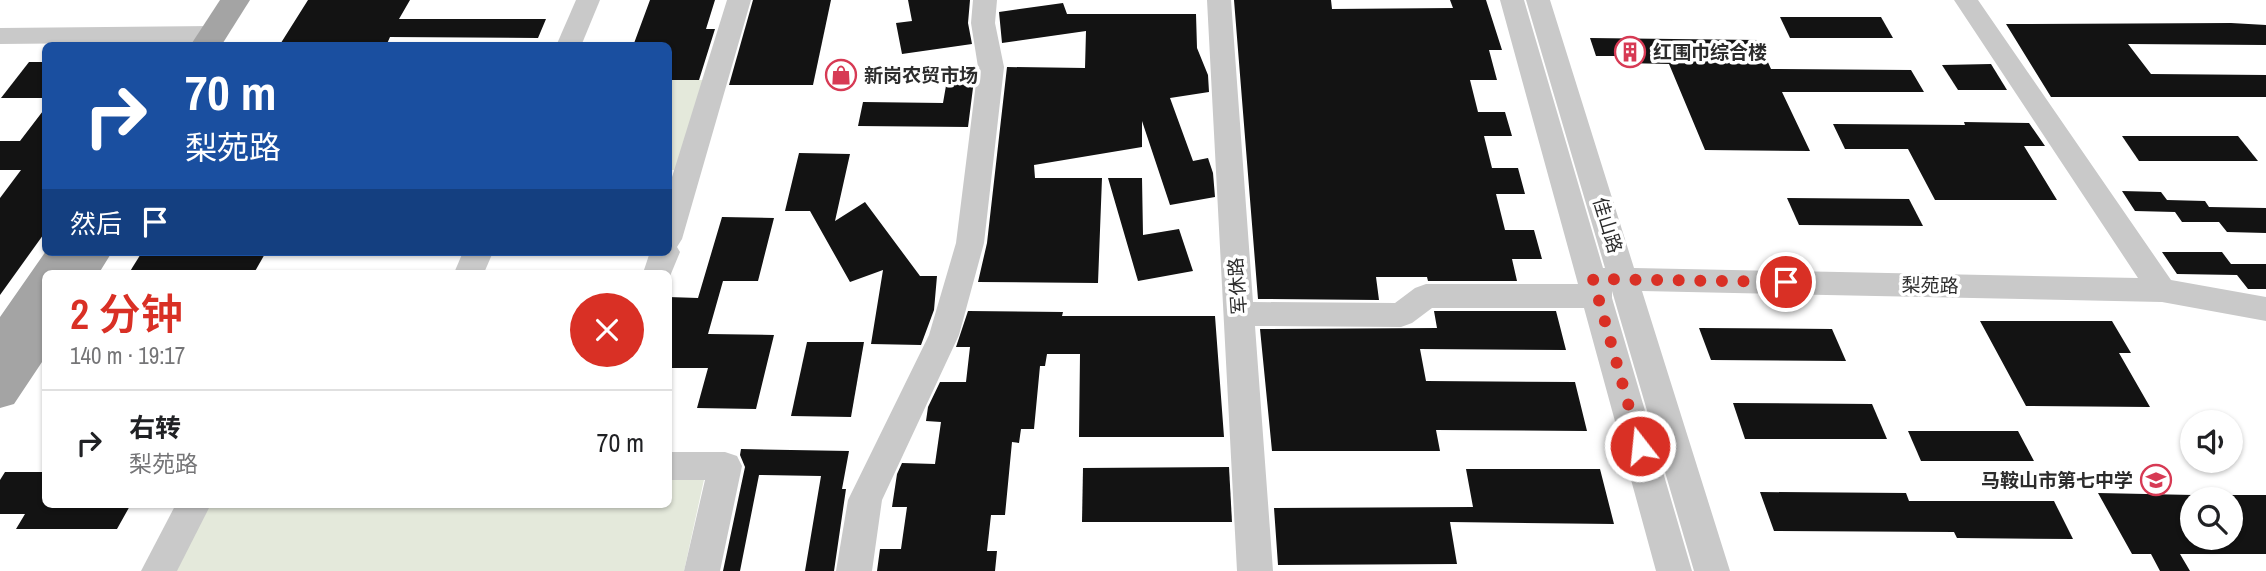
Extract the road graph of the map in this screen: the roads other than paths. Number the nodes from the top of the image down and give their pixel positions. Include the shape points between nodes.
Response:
1 (235, 0) edge
2 (263, 0) edge
3 (588, 0) edge
4 (739, 0) edge
5 (985, 0) edge
6 (1219, 0) edge
7 (1512, 0) edge
8 (1538, 0) edge
9 (1966, 0) edge
10 (0, 36) edge
11 (217, 42) edge
12 (570, 42) edge
13 (672, 226) edge
14 (1625, 279) junction
15 (42, 285) edge
16 (1596, 288) junction
17 (2162, 290) junction
18 (2266, 309) edge
19 (1239, 314) junction
20 (42, 330) edge
21 (0, 346) edge
22 (0, 392) edge
23 (672, 466) edge
24 (192, 508) edge
25 (159, 571) edge
26 (702, 571) edge
27 (854, 571) edge
28 (1255, 571) edge
29 (1674, 571) edge
30 (1713, 571) edge

1 - 11 main road
2 - 11 main road
3 - 12 street
4 - 13 street
5 - 27 street via 983,23 991,67 970,243 944,335 865,500
6 - 19 street, 军休路
7 - 16 street, 佳山路
8 - 14 street, 佳山路
9 - 17 street
10 - 11 street
14 - 16 street, 梨苑路
14 - 17 street, 梨苑路
14 - 30 street, 佳山路
15 - 21 main road
16 - 19 street, 梨苑路 via 1426,296 1401,315
16 - 29 street, 佳山路
17 - 18 street, 梨苑路
19 - 28 street, 军休路
20 - 22 main road
23 - 26 street via 725,466
24 - 25 street

